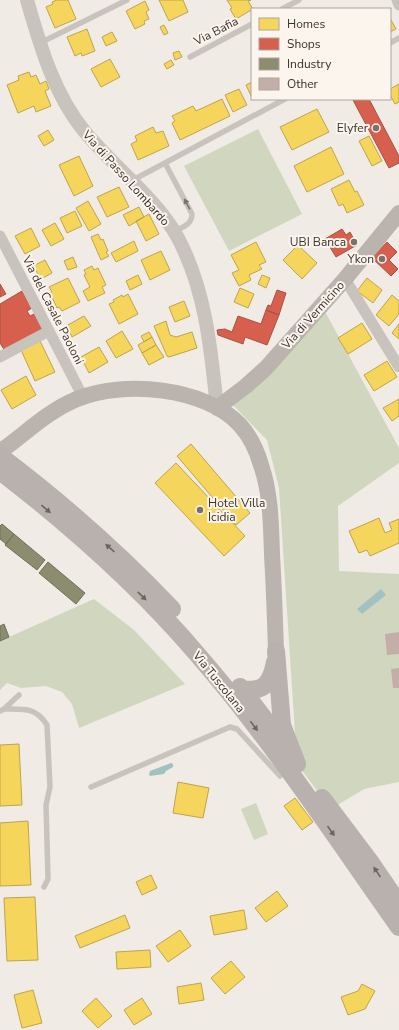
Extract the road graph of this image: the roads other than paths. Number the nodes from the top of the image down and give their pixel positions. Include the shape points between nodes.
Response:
1 (27, 0) edge
2 (127, 0) edge
3 (299, 0) edge
4 (397, 0) edge
5 (399, 5) edge
6 (284, 8) edge
7 (251, 25) edge
8 (40, 43) junction
9 (190, 57) dead end
10 (283, 100) edge
11 (164, 164) junction
12 (131, 181) junction
13 (399, 213) edge
14 (174, 232) junction
15 (0, 236) edge
16 (345, 279) junction
17 (49, 331) junction
18 (0, 357) edge
19 (399, 367) edge
20 (83, 397) junction
21 (218, 408) junction
22 (2, 452) edge
23 (0, 471) edge
24 (20, 478) junction
25 (276, 652) junction
26 (242, 689) junction
27 (19, 695) dead end
28 (2, 710) edge
29 (285, 772) junction
30 (91, 786) dead end
31 (44, 887) dead end
32 (399, 904) edge
33 (399, 927) edge

1 - 8 street, Via di Passo Lombardo
2 - 8 lane
3 - 6 lane
4 - 5 street
7 - 9 lane, Via Bafia
8 - 12 street, Via di Passo Lombardo via 57,87 72,115 92,141
10 - 11 lane
11 - 12 lane
14 -> 11 lane via 187,225 192,214
12 - 14 street, Via di Passo Lombardo
13 - 16 main road, Via di Vermicino
14 - 21 street, Via di Passo Lombardo via 191,267 203,309
15 - 17 street, Via del Casale Paoloni
16 - 19 street
16 - 21 main road, Via di Vermicino via 266,368
17 - 18 street
17 - 20 street, Via del Casale Paoloni
20 - 21 main road via 121,390 152,390 188,396
20 - 22 main road via 50,413
21 - 25 main road via 235,420 246,434 259,458 265,480 271,520
22 - 24 main road, Via Tuscolana
23 - 24 main road, Via Tuscolana
26 -> 24 main road, Via Tuscolana via 185,623 110,547 44,490
24 -> 29 main road, Via Tuscolana via 179,633 224,686
25 - 26 main road via 267,685 256,690
25 - 29 main road
26 - 29 main road, Via Tuscolana via 260,712
27 - 28 lane
28 - 31 lane via 35,712 47,725 50,787 46,805 48,880
29 - 30 lane via 237,729 230,727
32 -> 29 main road, Via Tuscolana via 372,863
29 -> 33 main road, Via Tuscolana

